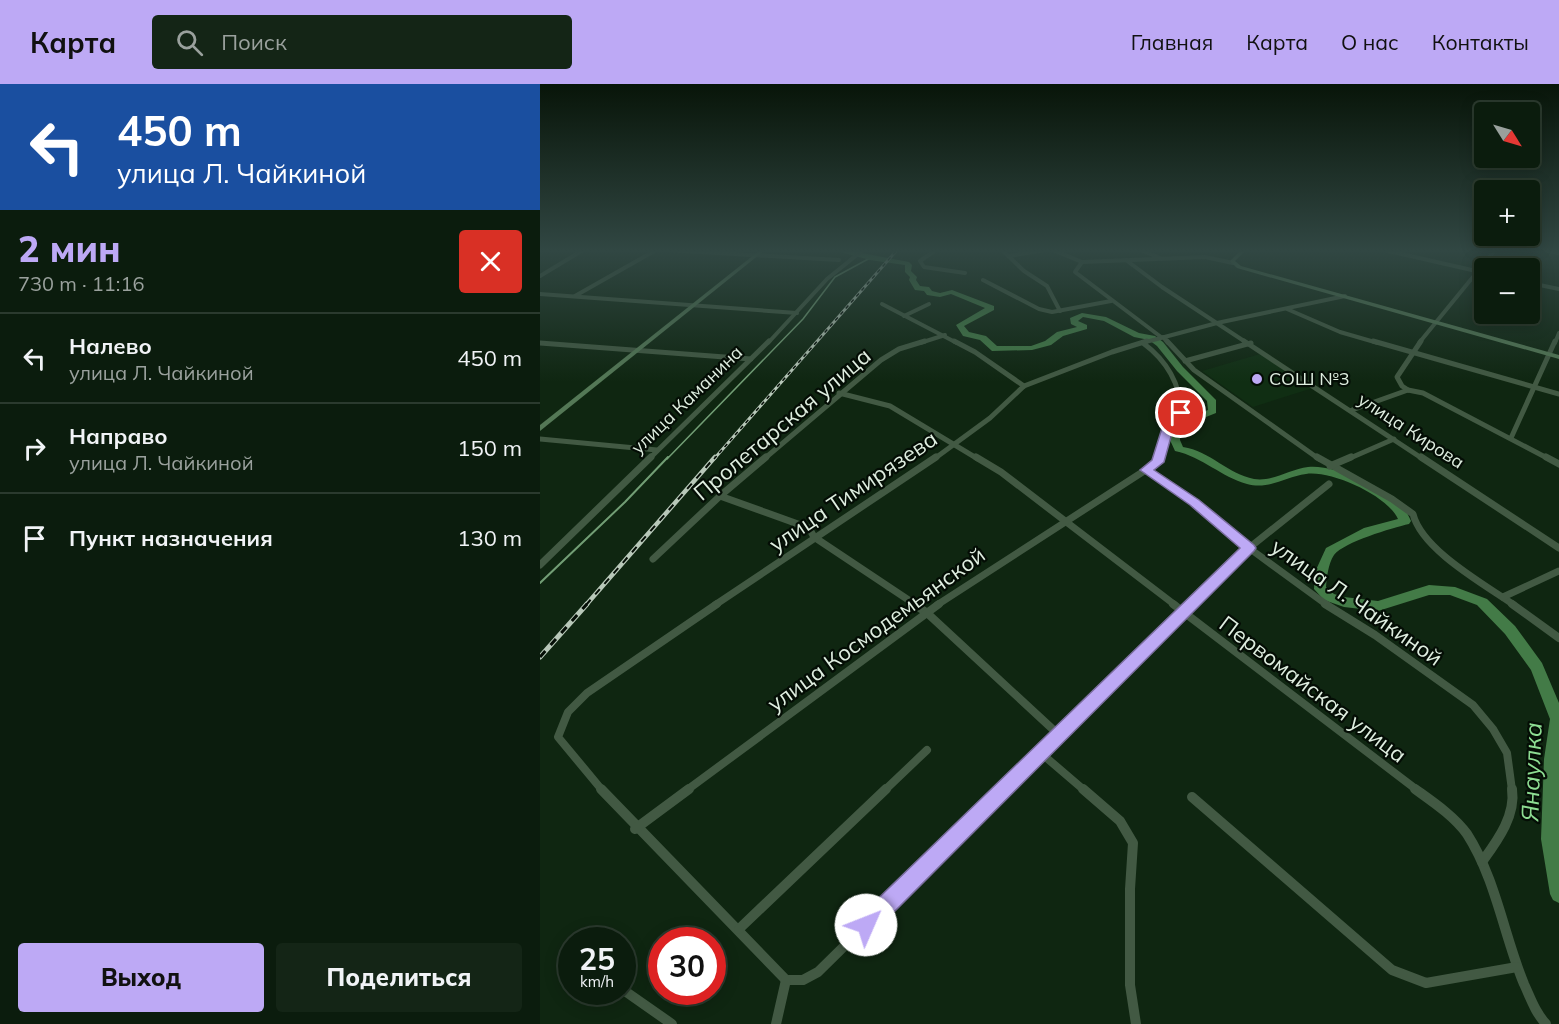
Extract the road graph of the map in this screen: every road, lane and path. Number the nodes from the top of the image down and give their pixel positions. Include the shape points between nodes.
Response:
1 (540, 294) edge
2 (578, 294) edge
3 (709, 294) edge
4 (814, 294) edge
5 (1010, 294) edge
6 (1051, 294) edge
7 (1102, 294) edge
8 (1176, 294) edge
9 (1338, 294) edge
10 (1460, 294) edge
11 (574, 296) junction
12 (1345, 296) junction
13 (1111, 301) junction
14 (882, 304) dead end
15 (929, 304) dead end
16 (695, 305) junction
17 (1287, 309) junction
18 (1060, 311) junction
19 (797, 313) junction
20 (904, 316) junction
21 (1217, 322) junction
22 (1436, 323) junction
23 (1559, 333) edge
24 (945, 335) junction
25 (1161, 337) junction
26 (1145, 342) junction
27 (541, 344) edge
28 (1251, 344) junction
29 (639, 351) junction
30 (1411, 353) junction
31 (1548, 354) junction
32 (1559, 357) edge
33 (751, 359) junction
34 (1185, 361) junction
35 (1024, 386) junction
36 (1533, 387) junction
37 (1408, 390) junction
38 (839, 393) junction
39 (1559, 394) edge
40 (1352, 410) junction
41 (540, 429) edge
42 (1511, 438) junction
43 (540, 439) edge
44 (1394, 439) junction
45 (956, 444) junction
46 (657, 450) junction
47 (1559, 464) edge
48 (1330, 466) junction
49 (1146, 470) junction
50 (1329, 484) dead end
51 (720, 496) junction
52 (1065, 521) junction
53 (814, 537) junction
54 (1249, 548) junction
55 (1559, 548) edge
56 (653, 559) dead end
57 (541, 564) edge
58 (1559, 571) edge
59 (1503, 597) junction
60 (926, 612) junction
61 (1183, 613) junction
62 (1559, 638) edge
63 (1059, 735) junction
64 (927, 750) dead end
65 (1042, 754) junction
66 (1192, 797) dead end
67 (635, 829) junction
68 (1482, 862) junction
69 (739, 929) junction
70 (1517, 967) junction
71 (786, 980) junction
72 (636, 999) edge
73 (672, 1024) edge
74 (776, 1024) edge
75 (1136, 1024) edge
76 (1546, 1024) edge

1 - 11 street
2 - 11 street
3 - 16 street
4 - 19 street, улица Каманина
5 - 18 street via 1039,309
6 - 18 street
7 - 13 street
8 - 21 street, улица Кирова
9 - 12 street
10 - 22 street
11 - 16 street
12 - 17 street
12 - 22 street
13 - 18 street
13 - 25 street
14 - 20 street
15 - 20 street
16 - 19 street
16 - 29 street
17 - 21 street
17 - 30 street via 1340,332
19 - 33 street, улица Каманина
20 - 24 street
21 - 25 street
21 - 28 street, улица Кирова
22 - 30 street
22 - 31 street
23 - 31 street
24 - 35 street
24 - 38 street, Пролетарская улица via 899,349
25 - 26 street, улица Тимирязева
25 - 34 street
26 - 35 street, улица Тимирязева
26 - 49 street via 1162,358 1172,375 1182,407 1168,425 1158,462
27 - 29 street
28 - 34 street
28 - 40 street, улица Кирова
29 - 33 street
29 - 41 street
30 - 36 street
30 - 37 street via 1397,378
31 - 32 street
31 - 36 street
33 - 46 street, улица Каманина
34 - 48 street
35 - 45 street, улица Тимирязева
36 - 39 street
36 - 42 street
37 - 40 street
37 - 42 street
38 - 45 street, Первомайская улица via 890,406
38 - 51 street, Пролетарская улица
40 - 44 street, улица Кирова
42 - 47 street
43 - 46 street
44 - 48 street
44 - 55 street, улица Кирова
45 - 52 street, Первомайская улица via 1001,472
45 - 53 street, улица Тимирязева
46 - 57 street, улица Каманина
48 - 59 street via 1413,514 1416,526 1439,550
49 - 52 street, улица Космодемьянской
49 - 54 street, улица Л. Чайкиной via 1194,502
50 - 54 street
51 - 53 street via 809,528
51 - 56 street, Пролетарская улица
52 - 60 street, улица Космодемьянской
52 - 61 street, Первомайская улица
53 - 60 street
53 - 67 street, улица Тимирязева via 587,693 563,718 558,737
54 - 61 street
54 - 68 street, улица Л. Чайкиной via 1473,705 1493,729 1508,753 1513,796 1504,831
58 - 59 street
59 - 62 street
60 - 63 street
60 - 67 street, улица Космодемьянской
61 - 63 street
61 - 68 street, Первомайская улица via 1447,813 1466,833
63 - 65 street
64 - 69 street
65 - 71 street via 818,972 803,980
65 - 75 street via 1120,821 1133,843 1130,985
66 - 70 street via 1392,970 1426,983
67 - 69 street
68 - 70 street, Первомайская улица
69 - 71 street
70 - 76 street, Первомайская улица via 1537,1014
71 - 74 street
72 - 73 street

